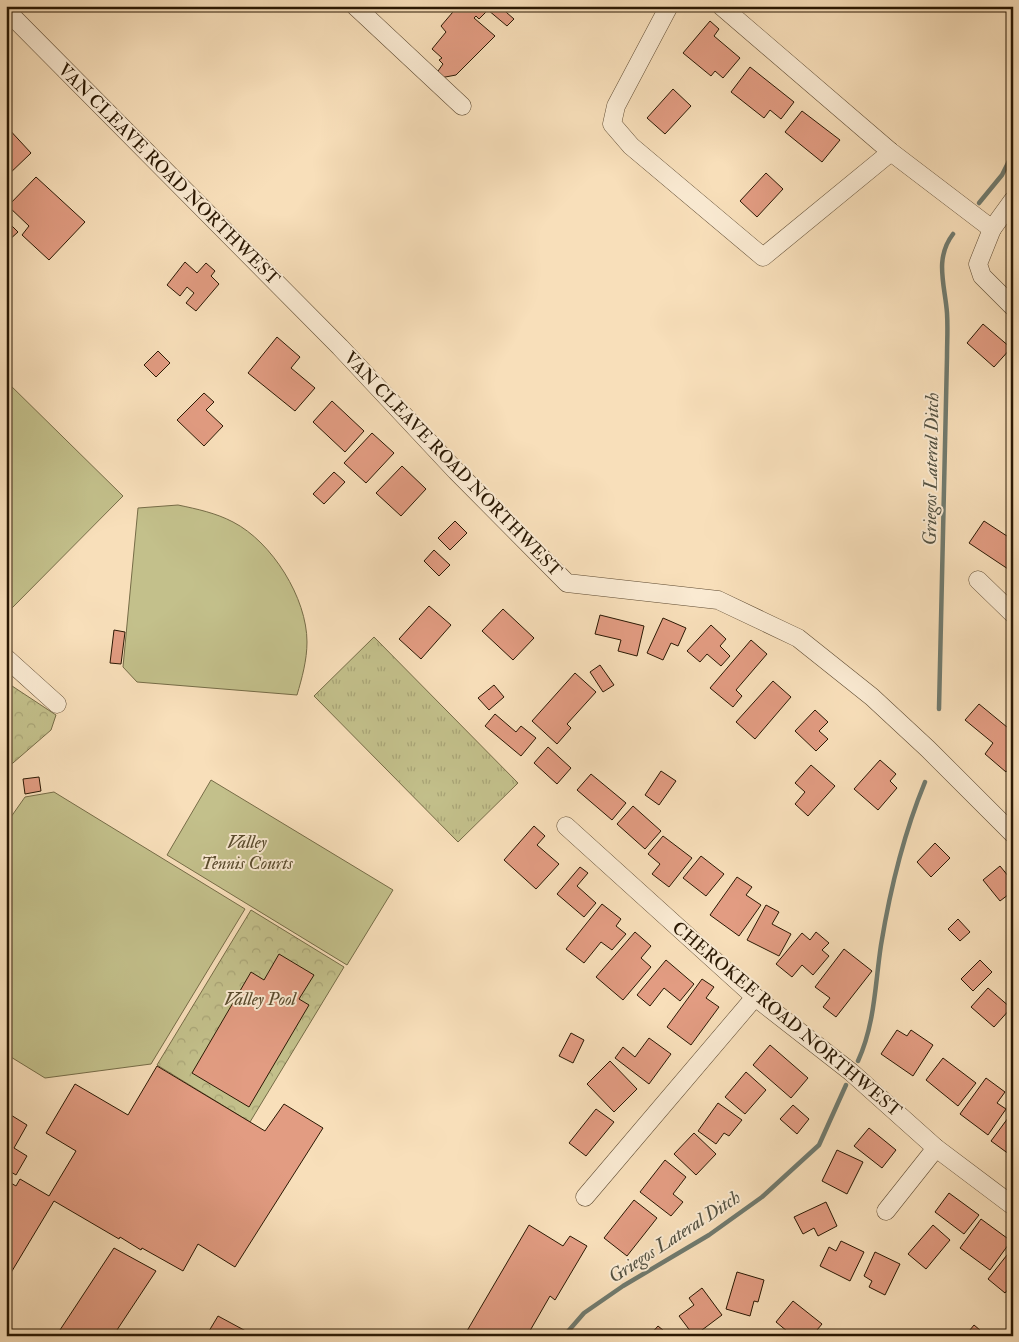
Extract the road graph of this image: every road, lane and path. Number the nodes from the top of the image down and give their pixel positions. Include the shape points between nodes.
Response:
1 (355, 6) edge
2 (669, 6) edge
3 (721, 6) edge
4 (6, 10) edge
5 (462, 106) dead end
6 (891, 152) junction
7 (1013, 200) edge
8 (992, 229) junction
9 (1013, 307) edge
10 (978, 580) dead end
11 (1013, 614) edge
12 (6, 658) edge
13 (57, 704) dead end
14 (566, 826) dead end
15 (1013, 834) edge
16 (756, 997) junction
17 (936, 1148) junction
18 (585, 1197) dead end
19 (1013, 1206) edge
20 (886, 1211) dead end

1 - 5 street
2 - 6 street via 616,106 612,124 631,146 763,257
3 - 6 street
4 - 15 street, VAN CLEAVE ROAD NORTHWEST via 315,322 567,583 718,600 798,638 872,697
6 - 8 street
7 - 8 street
8 - 9 street via 978,264 982,276
10 - 11 street
12 - 13 street
14 - 16 street, CHEROKEE ROAD NORTHWEST
16 - 17 street, CHEROKEE ROAD NORTHWEST via 850,1072
16 - 18 street
17 - 19 street, CHEROKEE ROAD NORTHWEST
17 - 20 street

